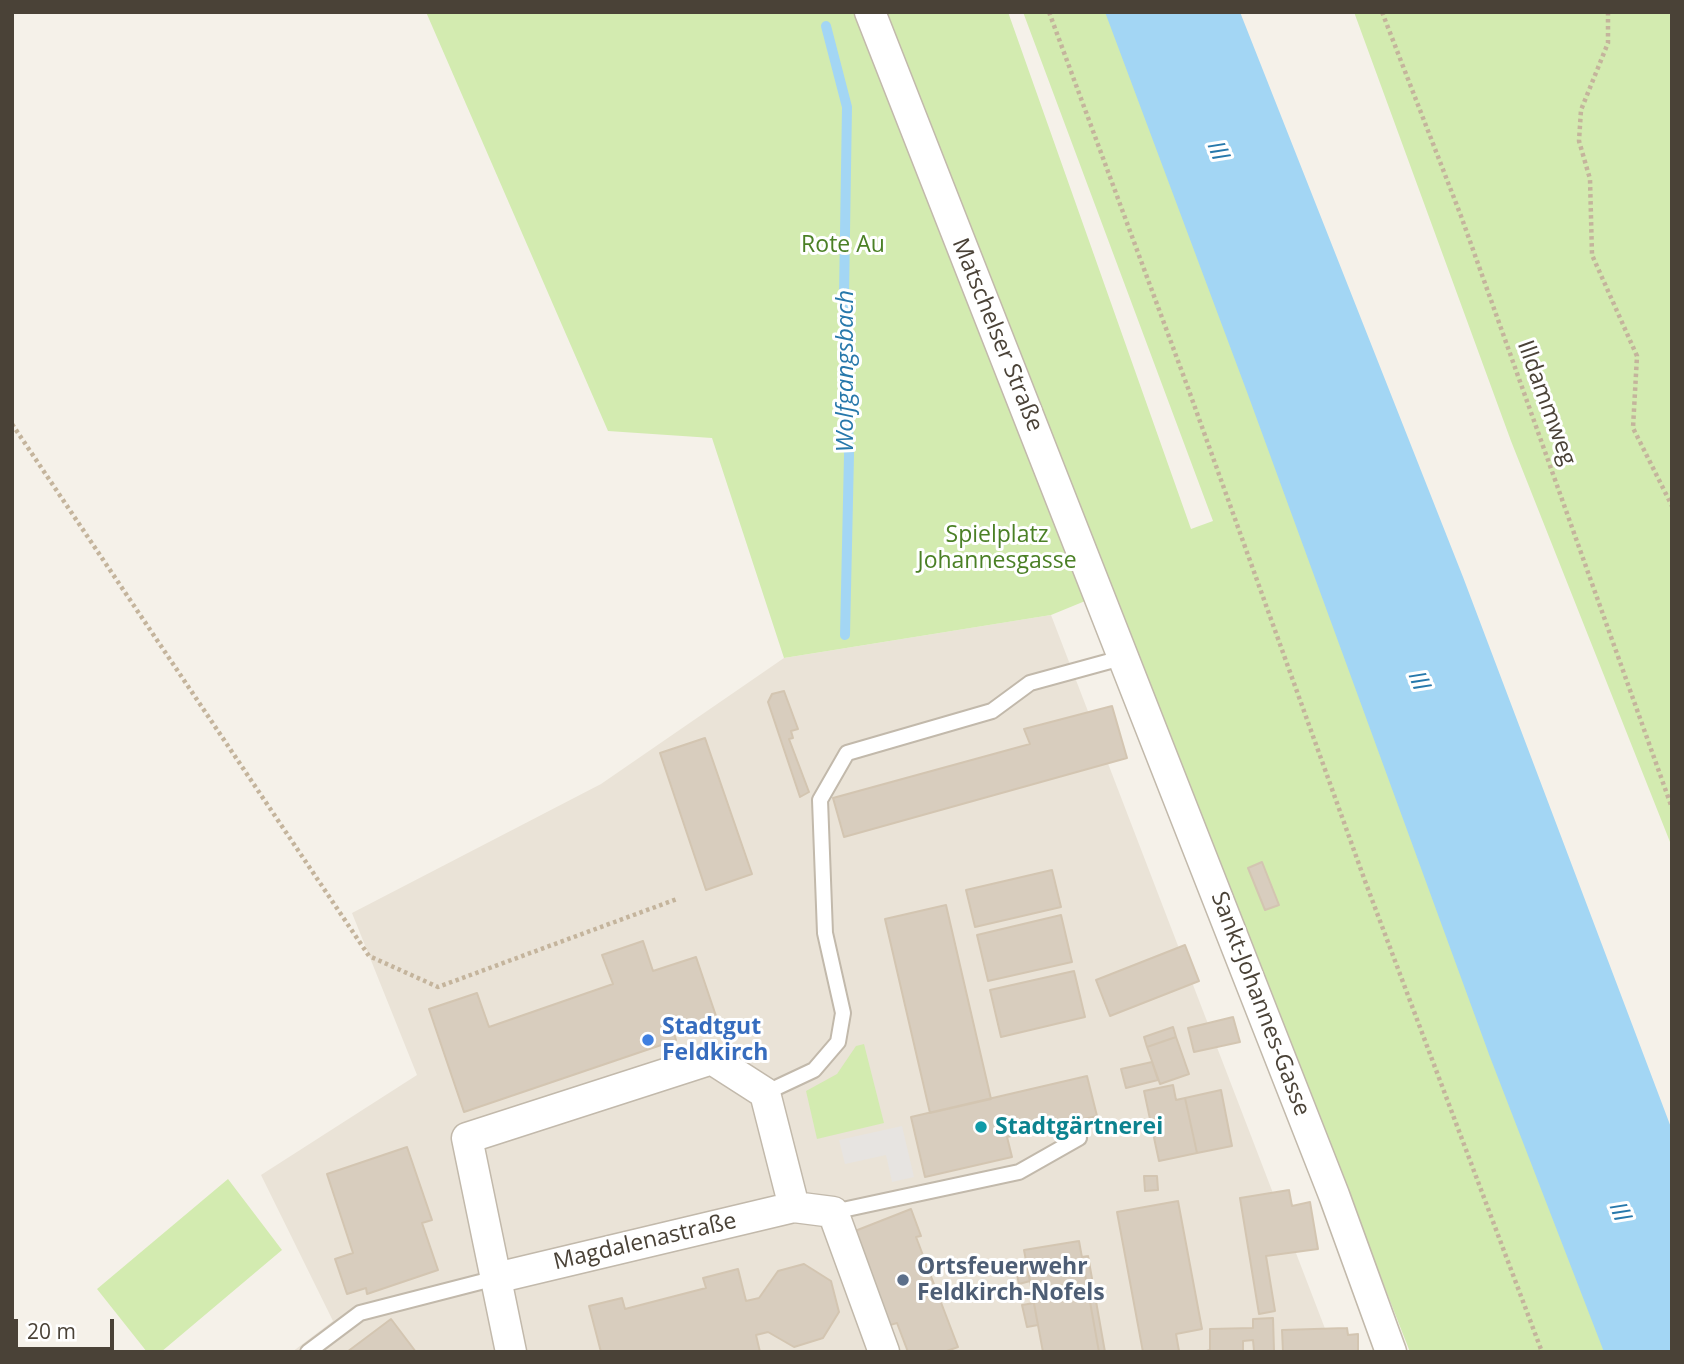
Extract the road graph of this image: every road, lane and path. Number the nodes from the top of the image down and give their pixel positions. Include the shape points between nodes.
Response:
1 (870, 12) edge
2 (1049, 12) edge
3 (1382, 12) edge
4 (1608, 12) edge
5 (12, 424) edge
6 (1672, 506) edge
7 (1125, 657) junction
8 (1672, 808) edge
9 (677, 899) dead end
10 (765, 1093) junction
11 (1079, 1138) dead end
12 (794, 1207) junction
13 (833, 1212) junction
14 (496, 1278) junction
15 (308, 1352) edge
16 (511, 1352) edge
17 (884, 1352) edge
18 (1391, 1352) edge
19 (1542, 1352) edge

1 - 7 street, Matschelser Straße
2 - 19 path
3 - 8 path, Illdammweg via 1461,216
4 - 6 path via 1608,43 1580,121 1579,141 1590,179 1592,255 1637,356 1633,428
5 - 9 path via 369,956 438,987
7 - 10 lane via 1030,683 992,711 847,753 820,800 825,933 843,1013 838,1042 814,1070
7 - 18 street, Sankt-Johannes-Gasse
10 - 12 street
10 - 14 street via 712,1059 467,1138
11 - 13 lane via 1019,1172
12 - 13 street, Magdalenastraße
12 - 14 street, Magdalenastraße
13 - 17 street
14 - 15 lane, Magdalenastraße via 360,1313
14 - 16 street

